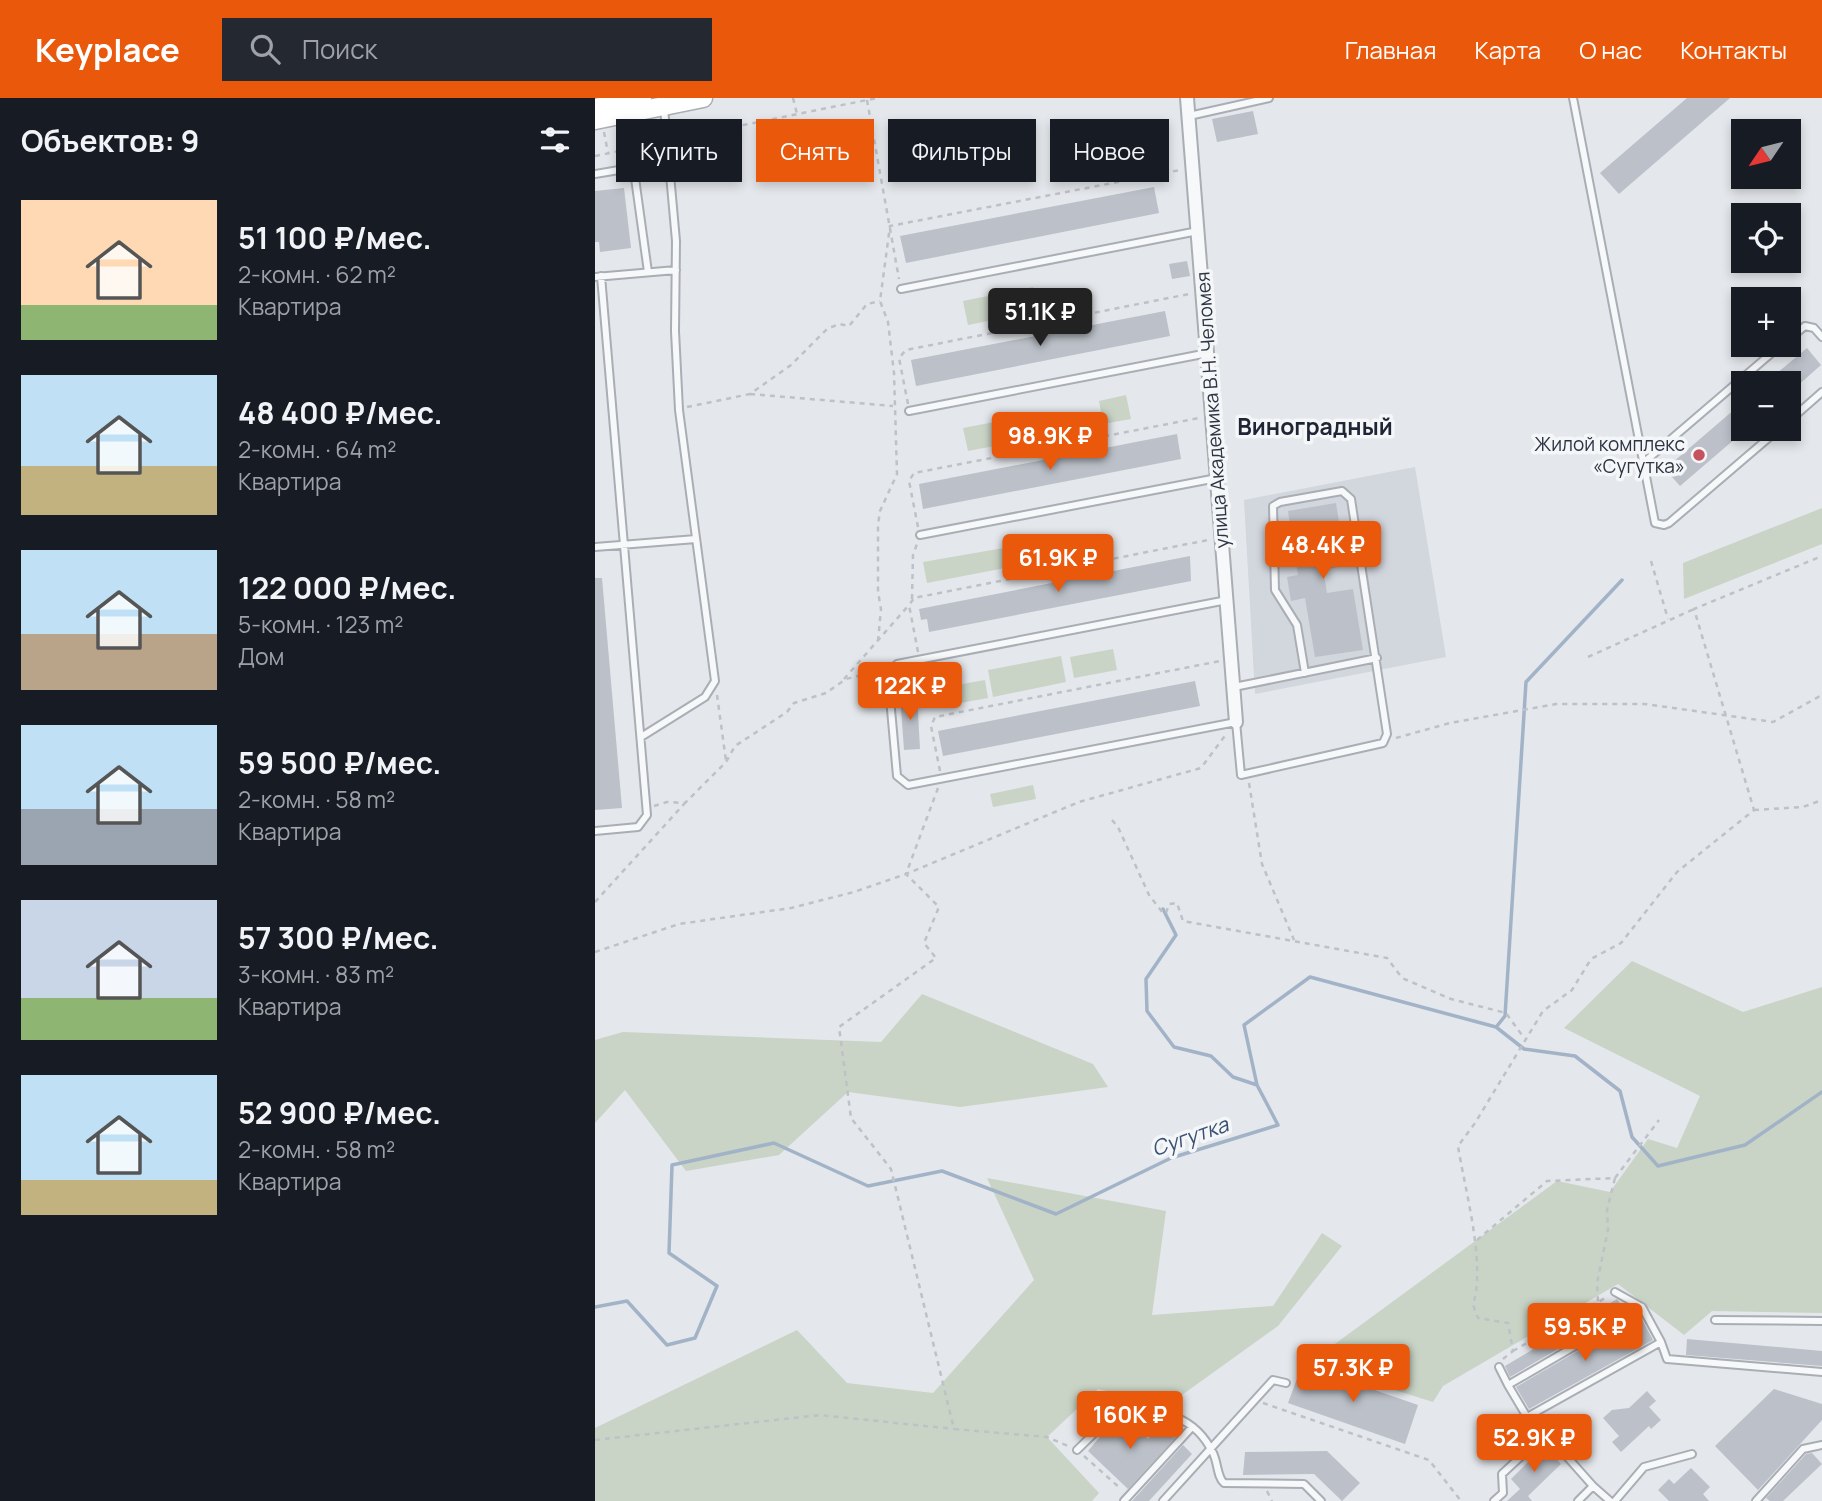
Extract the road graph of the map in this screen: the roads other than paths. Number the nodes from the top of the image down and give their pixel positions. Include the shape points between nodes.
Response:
1 (642, 98) edge
2 (703, 98) edge
3 (1187, 98) edge
4 (1269, 98) edge
5 (1573, 98) edge
6 (664, 107) junction
7 (595, 108) edge
8 (1189, 116) junction
9 (599, 124) edge
10 (595, 174) edge
11 (1198, 231) junction
12 (676, 270) junction
13 (647, 272) junction
14 (598, 276) edge
15 (901, 289) road end
16 (1801, 329) edge
17 (1822, 337) edge
18 (1208, 353) junction
19 (1767, 357) edge
20 (1822, 392) edge
21 (1801, 410) edge
22 (909, 411) road end
23 (1765, 441) edge
24 (1642, 464) junction
25 (1217, 478) junction
26 (920, 536) road end
27 (696, 539) junction
28 (624, 545) junction
29 (595, 547) edge
30 (1227, 600) junction
31 (1377, 659) junction
32 (1305, 673) junction
33 (1234, 687) junction
34 (1235, 722) junction
35 (641, 737) junction
36 (595, 831) edge
37 (1615, 1292) road end
38 (1642, 1307) junction
39 (1715, 1320) dead end
40 (1822, 1321) edge
41 (1661, 1342) junction
42 (1499, 1367) road end
43 (1822, 1372) edge
44 (1286, 1383) dead end
45 (1509, 1385) junction
46 (1527, 1417) junction
47 (1192, 1427) junction
48 (1546, 1433) junction
49 (1822, 1445) edge
50 (1077, 1450) road end
51 (1212, 1450) junction
52 (1692, 1454) dead end
53 (1593, 1486) junction
54 (1126, 1499) edge
55 (1163, 1501) edge
56 (1321, 1501) edge
57 (1494, 1501) edge
58 (1578, 1501) edge
59 (1613, 1501) edge
60 (1756, 1501) edge

1 - 7 main road
2 - 6 main road
3 - 8 street, улица Академика В.Н. Челомея
4 - 8 lane
5 - 24 lane
6 - 9 main road
6 - 12 lane
8 - 11 street, улица Академика В.Н. Челомея
10 - 13 lane via 619,170 635,178
11 - 15 lane
11 - 18 street, улица Академика В.Н. Челомея
12 - 13 lane
12 - 27 lane via 679,410
13 - 14 lane
14 - 28 lane
16 - 17 lane via 1814,328
18 - 22 lane
18 - 25 street, улица Академика В.Н. Челомея
19 - 24 lane
20 - 21 lane
23 - 24 lane via 1664,526 1652,517
25 - 26 lane
25 - 30 street, улица Академика В.Н. Челомея
27 - 28 lane
27 - 35 lane via 715,681 705,697
28 - 29 lane
28 - 35 lane
30 - 33 street, улица Академика В.Н. Челомея
30 - 34 lane via 919,660 893,667 888,680 897,776 908,785
31 - 32 lane
31 - 32 lane via 1351,499 1338,491 1294,499 1271,509 1276,547 1272,572 1277,596 1297,625
31 - 34 lane via 1386,740 1241,775
32 - 33 lane
33 - 34 street, улица Академика В.Н. Челомея
35 - 36 lane via 645,821 638,827
37 - 38 lane
38 - 41 lane
38 - 45 lane
39 - 40 lane
41 - 43 lane via 1667,1359
41 - 46 lane
42 - 45 lane
44 - 51 lane via 1273,1380
45 - 46 lane
46 - 48 lane
47 - 50 lane via 1169,1413 1120,1408
47 - 51 lane
47 - 54 lane
48 - 53 lane
48 - 57 lane via 1502,1474 1503,1493
49 - 60 lane via 1803,1449
51 - 55 lane
51 - 56 lane via 1224,1483 1304,1484
52 - 59 lane via 1644,1467
53 - 58 lane
53 - 59 lane

